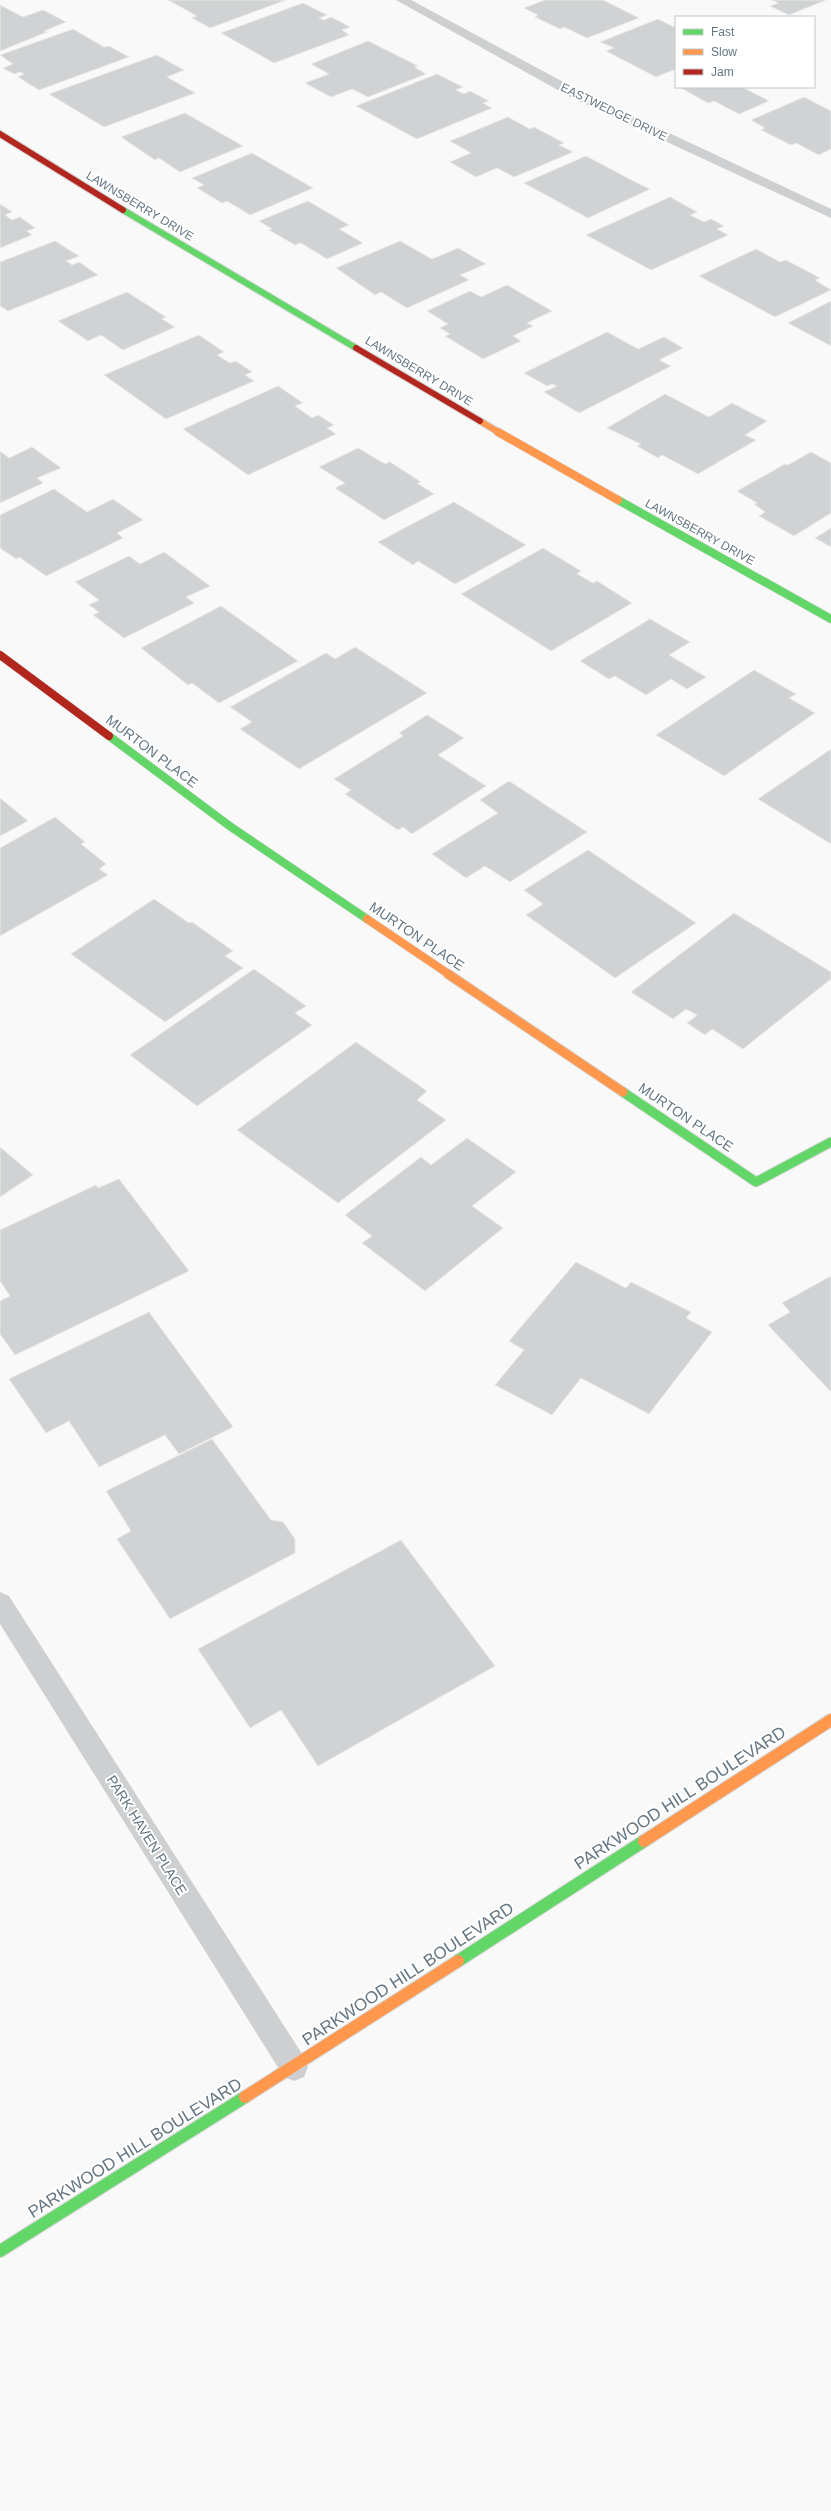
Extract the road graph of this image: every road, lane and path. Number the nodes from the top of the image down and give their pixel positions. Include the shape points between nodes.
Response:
1 (402, 0) edge
2 (0, 134) edge
3 (831, 214) edge
4 (831, 619) edge
5 (0, 655) edge
6 (831, 1142) edge
7 (0, 1603) edge
8 (831, 1720) edge
9 (294, 2067) junction
10 (0, 2251) edge

1 - 3 street, EASTWEDGE DRIVE via 577,95
2 - 4 street, LAWNSBERRY DRIVE via 123,210 539,456
5 - 6 street, MURTON PLACE via 232,827 756,1182
7 - 9 street, PARK HAVEN PLACE
8 - 9 street, PARKWOOD HILL BOULEVARD
9 - 10 street, PARKWOOD HILL BOULEVARD

